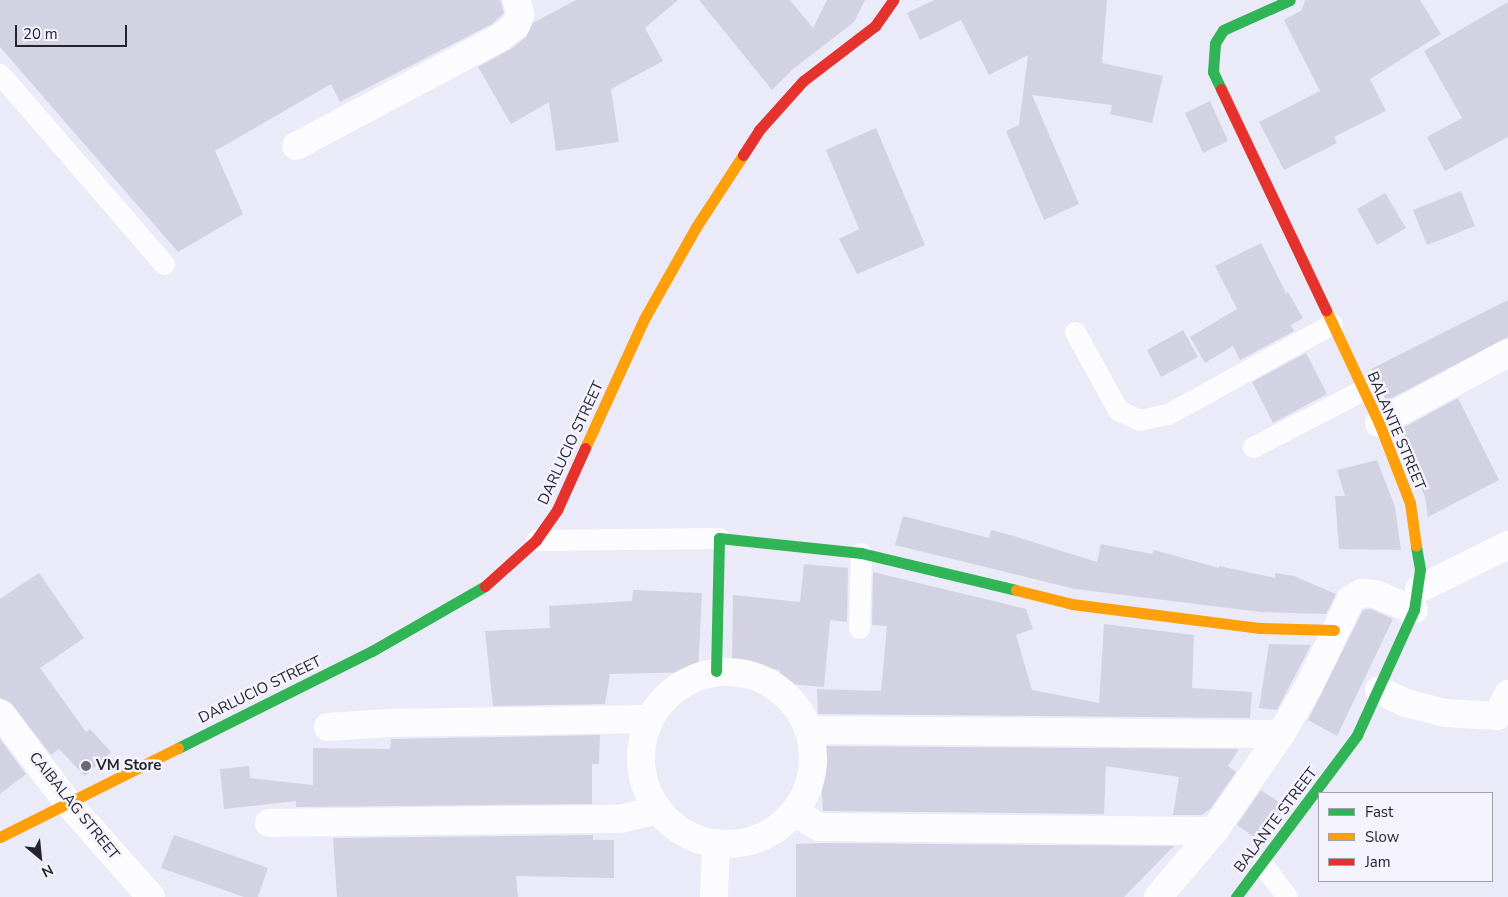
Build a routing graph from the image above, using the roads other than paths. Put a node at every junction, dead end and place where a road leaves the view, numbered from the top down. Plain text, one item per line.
1 (517, 0) edge
2 (893, 0) edge
3 (1290, 0) edge
4 (0, 74) edge
5 (296, 146) dead end
6 (164, 264) dead end
7 (1332, 324) junction
8 (1075, 332) dead end
9 (1508, 353) edge
10 (1364, 390) junction
11 (1379, 423) junction
12 (1253, 446) dead end
13 (719, 538) junction
14 (536, 540) junction
15 (1508, 545) edge
16 (861, 552) junction
17 (1418, 589) junction
18 (858, 628) dead end
19 (1334, 630) junction
20 (716, 672) junction
21 (1379, 690) junction
22 (1508, 694) edge
23 (0, 713) edge
24 (649, 719) junction
25 (328, 727) dead end
26 (809, 730) junction
27 (1281, 734) junction
28 (68, 802) junction
29 (658, 810) junction
30 (794, 812) junction
31 (269, 823) dead end
32 (1214, 831) junction
33 (0, 836) edge
34 (716, 843) junction
35 (1264, 865) junction
36 (152, 897) edge
37 (714, 897) edge
38 (1158, 897) edge
39 (1236, 897) edge
40 (1287, 897) edge

1 - 5 street
2 - 14 street, DARLUCIO STREET
3 - 7 street, BALANTE STREET
4 - 6 lane
7 - 8 lane
7 - 10 street, BALANTE STREET
9 - 11 street
10 - 11 street, BALANTE STREET
10 - 12 lane
11 - 17 street, BALANTE STREET
13 - 14 lane
13 - 16 street
13 - 20 street
14 - 28 street, DARLUCIO STREET
15 - 17 street
16 - 18 lane
16 - 19 street
17 - 19 street
17 - 21 street, BALANTE STREET
19 - 27 street
20 - 24 street
20 - 26 street
21 - 22 street
21 - 35 street, BALANTE STREET
23 - 28 street, CAIBALAG STREET
24 - 25 street
24 - 29 street
26 - 27 street
26 - 30 street
27 - 32 street
28 - 33 street, DARLUCIO STREET
28 - 36 street, CAIBALAG STREET
29 - 31 street
29 - 34 street
30 - 32 street
30 - 34 street
32 - 38 street
34 - 37 street
35 - 39 street, BALANTE STREET
35 - 40 lane

